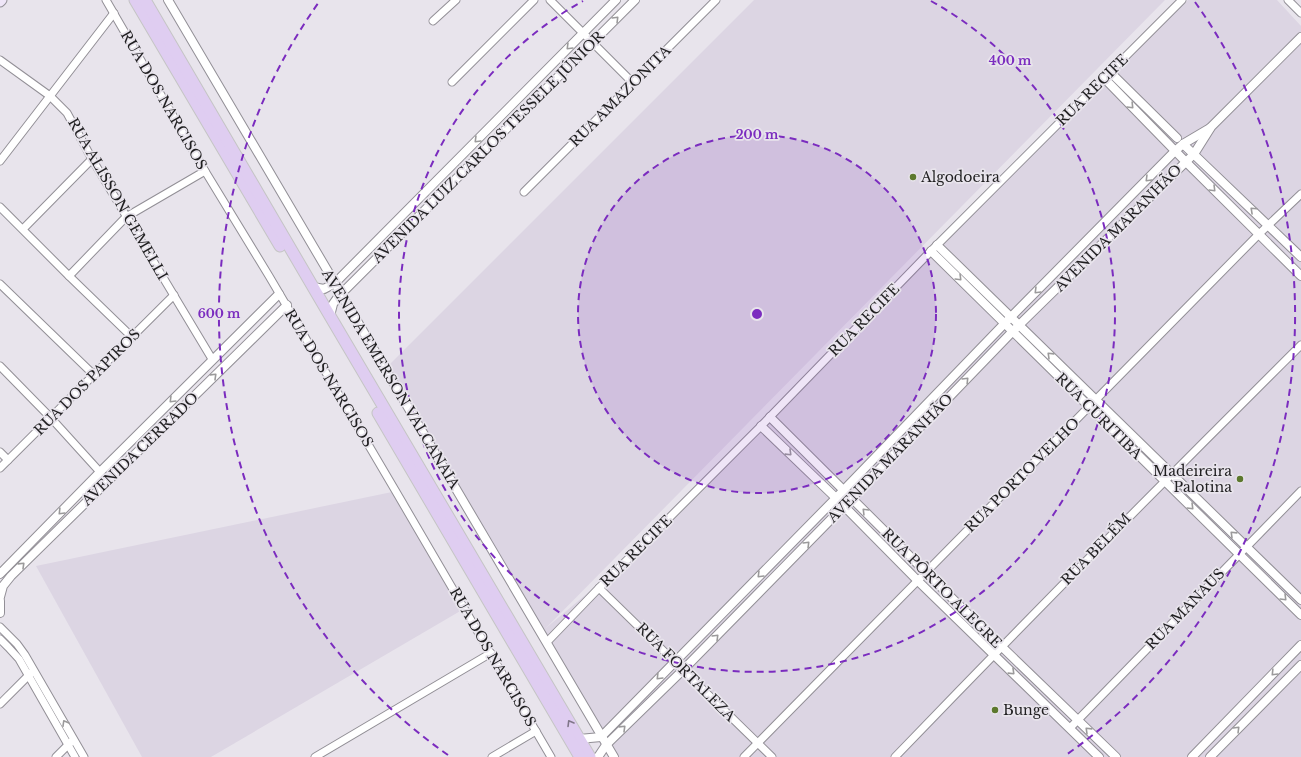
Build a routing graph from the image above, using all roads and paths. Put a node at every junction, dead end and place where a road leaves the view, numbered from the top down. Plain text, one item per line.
1 (106, 0) edge
2 (135, 0) edge
3 (145, 0) edge
4 (168, 0) edge
5 (456, 0) edge
6 (534, 0) edge
7 (550, 0) edge
8 (616, 0) edge
9 (635, 0) edge
10 (716, 0) edge
11 (1182, 0) edge
12 (1288, 0) edge
13 (114, 13) junction
14 (1301, 13) edge
15 (433, 22) dead end
16 (583, 33) junction
17 (1301, 37) edge
18 (593, 42) junction
19 (0, 60) edge
20 (1110, 72) junction
21 (1104, 78) junction
22 (452, 82) dead end
23 (633, 82) junction
24 (50, 96) junction
25 (1211, 127) junction
26 (1180, 141) junction
27 (1175, 151) junction
28 (1194, 154) junction
29 (92, 159) junction
30 (0, 161) edge
31 (1185, 161) junction
32 (205, 171) junction
33 (524, 192) dead end
34 (1301, 194) edge
35 (0, 207) edge
36 (126, 217) junction
37 (1269, 225) junction
38 (23, 228) junction
39 (1259, 234) junction
40 (937, 245) junction
41 (931, 251) junction
42 (1301, 257) edge
43 (69, 276) junction
44 (1301, 276) edge
45 (335, 283) junction
46 (0, 284) edge
47 (313, 287) junction
48 (279, 294) junction
49 (341, 294) junction
50 (174, 295) junction
51 (287, 305) junction
52 (330, 316) junction
53 (1011, 317) junction
54 (1005, 323) junction
55 (1020, 325) junction
56 (1013, 331) junction
57 (132, 337) junction
58 (1301, 345) edge
59 (212, 359) junction
60 (0, 366) edge
61 (94, 374) junction
62 (1096, 400) junction
63 (1089, 407) junction
64 (51, 418) junction
65 (770, 418) junction
66 (761, 426) junction
67 (0, 452) edge
68 (8, 460) junction
69 (0, 468) edge
70 (100, 472) junction
71 (1171, 474) junction
72 (1164, 480) junction
73 (844, 490) junction
74 (1301, 491) edge
75 (836, 498) junction
76 (852, 498) junction
77 (844, 506) junction
78 (1247, 547) junction
79 (1239, 554) junction
80 (926, 572) junction
81 (0, 574) edge
82 (918, 581) junction
83 (600, 588) junction
84 (0, 597) edge
85 (0, 600) edge
86 (1301, 600) edge
87 (1299, 611) edge
88 (0, 613) edge
89 (971, 617) junction
90 (964, 625) junction
91 (0, 627) edge
92 (0, 640) edge
93 (547, 642) junction
94 (1301, 645) edge
95 (1002, 646) junction
96 (491, 653) junction
97 (994, 654) junction
98 (675, 662) junction
99 (1301, 665) edge
100 (683, 670) junction
101 (31, 673) junction
102 (1046, 689) junction
103 (1038, 697) junction
104 (0, 704) edge
105 (1078, 720) junction
106 (1070, 728) junction
107 (536, 731) junction
108 (601, 736) junction
109 (74, 739) junction
110 (579, 739) junction
111 (758, 743) junction
112 (68, 744) junction
113 (606, 744) junction
114 (1103, 744) junction
115 (1097, 755) edge
116 (56, 757) edge
117 (75, 757) edge
118 (84, 757) edge
119 (315, 757) edge
120 (492, 757) edge
121 (551, 757) edge
122 (580, 757) edge
123 (590, 757) edge
124 (598, 757) edge
125 (614, 757) edge
126 (744, 757) edge
127 (772, 757) edge
128 (895, 757) edge
129 (1116, 757) edge
130 (1192, 757) edge
131 (1210, 757) edge

1 - 13 street, RUA DOS NARCISOS
2 - 122 main road
3 - 47 main road
4 - 45 street, AVENIDA EMERSON VALCANAIA
5 - 15 street
6 - 22 street
7 - 16 street
8 - 16 street, AVENIDA LUIZ CARLOS TESSELE JÚNIOR
18 -> 9 street, AVENIDA LUIZ CARLOS TESSELE JÚNIOR
10 - 23 street, RUA AMAZONITA
11 - 20 street, RUA RECIFE
12 - 14 street
13 - 24 street
13 - 32 street, RUA DOS NARCISOS
16 - 18 street
16 -> 45 street, AVENIDA LUIZ CARLOS TESSELE JÚNIOR
17 - 25 street
18 - 23 street
18 - 49 street, AVENIDA LUIZ CARLOS TESSELE JÚNIOR
19 - 24 street, RUA ALISSON GEMELLI
20 - 21 street, RUA RECIFE
20 - 26 street
21 -> 27 street
21 - 40 street, RUA RECIFE
23 - 33 street, RUA AMAZONITA
24 - 29 street, RUA ALISSON GEMELLI
24 - 30 street
25 - 26 street, AVENIDA MARANHÃO
25 - 28 street, AVENIDA MARANHÃO
26 - 27 street, AVENIDA MARANHÃO
26 - 28 street
27 - 31 street
27 -> 53 street, AVENIDA MARANHÃO
28 - 31 street, AVENIDA MARANHÃO
37 -> 28 street
29 - 36 street, RUA ALISSON GEMELLI
29 - 38 street
31 -> 39 street
31 - 55 street, AVENIDA MARANHÃO
32 - 36 street
32 - 48 street, RUA DOS NARCISOS
34 - 37 street, RUA PORTO VELHO
35 - 38 street
36 - 43 street
36 - 50 street, RUA ALISSON GEMELLI
37 - 39 street, RUA PORTO VELHO
37 - 42 street
38 - 43 street
39 - 44 street
39 - 62 street, RUA PORTO VELHO
40 - 41 street, RUA RECIFE
40 - 53 street, RUA CURITIBA
41 -> 54 street, RUA CURITIBA
41 - 65 street, RUA RECIFE
43 - 57 street
45 - 47 street
45 - 49 street, AVENIDA EMERSON VALCANAIA
46 - 61 street
47 - 52 main road
48 - 51 street, RUA DOS NARCISOS
48 - 59 street, AVENIDA CERRADO
49 - 52 street, AVENIDA LUIZ CARLOS TESSELE JÚNIOR
49 - 93 street, AVENIDA EMERSON VALCANAIA
50 - 57 street, RUA DOS PAPIROS
50 - 59 street, RUA ALISSON GEMELLI
84 -> 51 street, AVENIDA CERRADO
51 - 96 street, RUA DOS NARCISOS
110 -> 52 main road
53 - 54 street, AVENIDA MARANHÃO
53 - 55 street, RUA CURITIBA
54 - 56 street, RUA CURITIBA
54 - 73 street, AVENIDA MARANHÃO
55 - 56 street, AVENIDA MARANHÃO
62 -> 55 street, RUA CURITIBA
56 - 63 street, RUA CURITIBA
76 -> 56 street, AVENIDA MARANHÃO
57 - 61 street, RUA DOS PAPIROS
58 - 71 street, RUA BELÉM
59 -> 70 street, AVENIDA CERRADO
60 - 64 street
61 - 64 street, RUA DOS PAPIROS
62 - 63 street, RUA PORTO VELHO
62 - 71 street, RUA CURITIBA
63 - 72 street, RUA CURITIBA
63 - 80 street, RUA PORTO VELHO
64 - 68 street, RUA DOS PAPIROS
64 - 70 street
65 - 66 street, RUA RECIFE
65 - 73 street, RUA PÔRTO ALEGRE
66 -> 75 street, RUA PÔRTO ALEGRE
66 - 83 street, RUA RECIFE
67 - 68 street
68 - 69 street, RUA DOS PAPIROS
70 -> 81 street, AVENIDA CERRADO
71 - 72 street, RUA BELÉM
78 -> 71 street, RUA CURITIBA
72 -> 79 street, RUA CURITIBA
72 - 95 street, RUA BELÉM
73 - 75 street, AVENIDA MARANHÃO
73 - 76 street, RUA PÔRTO ALEGRE
74 - 78 street, RUA MANAUS
75 - 77 street, RUA PÔRTO ALEGRE
75 -> 98 street, AVENIDA MARANHÃO
76 - 77 street, AVENIDA MARANHÃO
80 -> 76 street, RUA PÔRTO ALEGRE
77 - 82 street, RUA PÔRTO ALEGRE
100 -> 77 street, AVENIDA MARANHÃO
78 - 79 street, RUA MANAUS
78 - 86 street, RUA CURITIBA
79 -> 87 street, RUA CURITIBA
79 - 105 street, RUA MANAUS
80 - 82 street, RUA PORTO VELHO
80 - 89 street, RUA PÔRTO ALEGRE
82 - 90 street, RUA PÔRTO ALEGRE
82 - 111 street, RUA PORTO VELHO
83 - 93 street, RUA RECIFE
83 - 98 street, RUA FORTALEZA
85 - 88 street
89 - 90 street
89 - 95 street, RUA PÔRTO ALEGRE
90 - 97 street, RUA PÔRTO ALEGRE
91 - 101 street
92 - 101 street
93 - 108 street, AVENIDA EMERSON VALCANAIA
94 -> 130 street
95 - 97 street, RUA BELÉM
95 - 102 street, RUA PÔRTO ALEGRE
96 - 107 street, RUA DOS NARCISOS
96 - 119 street
97 -> 103 street, RUA PÔRTO ALEGRE
97 - 128 street, RUA BELÉM
98 - 100 street, RUA FORTALEZA
98 -> 108 street, AVENIDA MARANHÃO
131 -> 99 street
100 - 111 street, RUA FORTALEZA
113 -> 100 street, AVENIDA MARANHÃO
101 - 104 street
109 -> 101 street
101 - 112 street
102 - 103 street
102 - 105 street, RUA PÔRTO ALEGRE
103 - 106 street, RUA PÔRTO ALEGRE
105 - 106 street, RUA MANAUS
114 -> 105 street, RUA PÔRTO ALEGRE
106 - 115 street, RUA PÔRTO ALEGRE
107 - 120 street
107 - 121 street, RUA DOS NARCISOS
108 - 110 street
108 - 113 street, AVENIDA EMERSON VALCANAIA
109 - 112 street
109 - 118 street
110 - 123 main road
111 - 126 street, RUA PORTO VELHO
111 - 127 street, RUA FORTALEZA
112 - 116 street
112 - 117 street
113 - 124 street, AVENIDA MARANHÃO
113 - 125 street, AVENIDA EMERSON VALCANAIA
114 - 115 street
114 - 129 street, RUA PÔRTO ALEGRE

